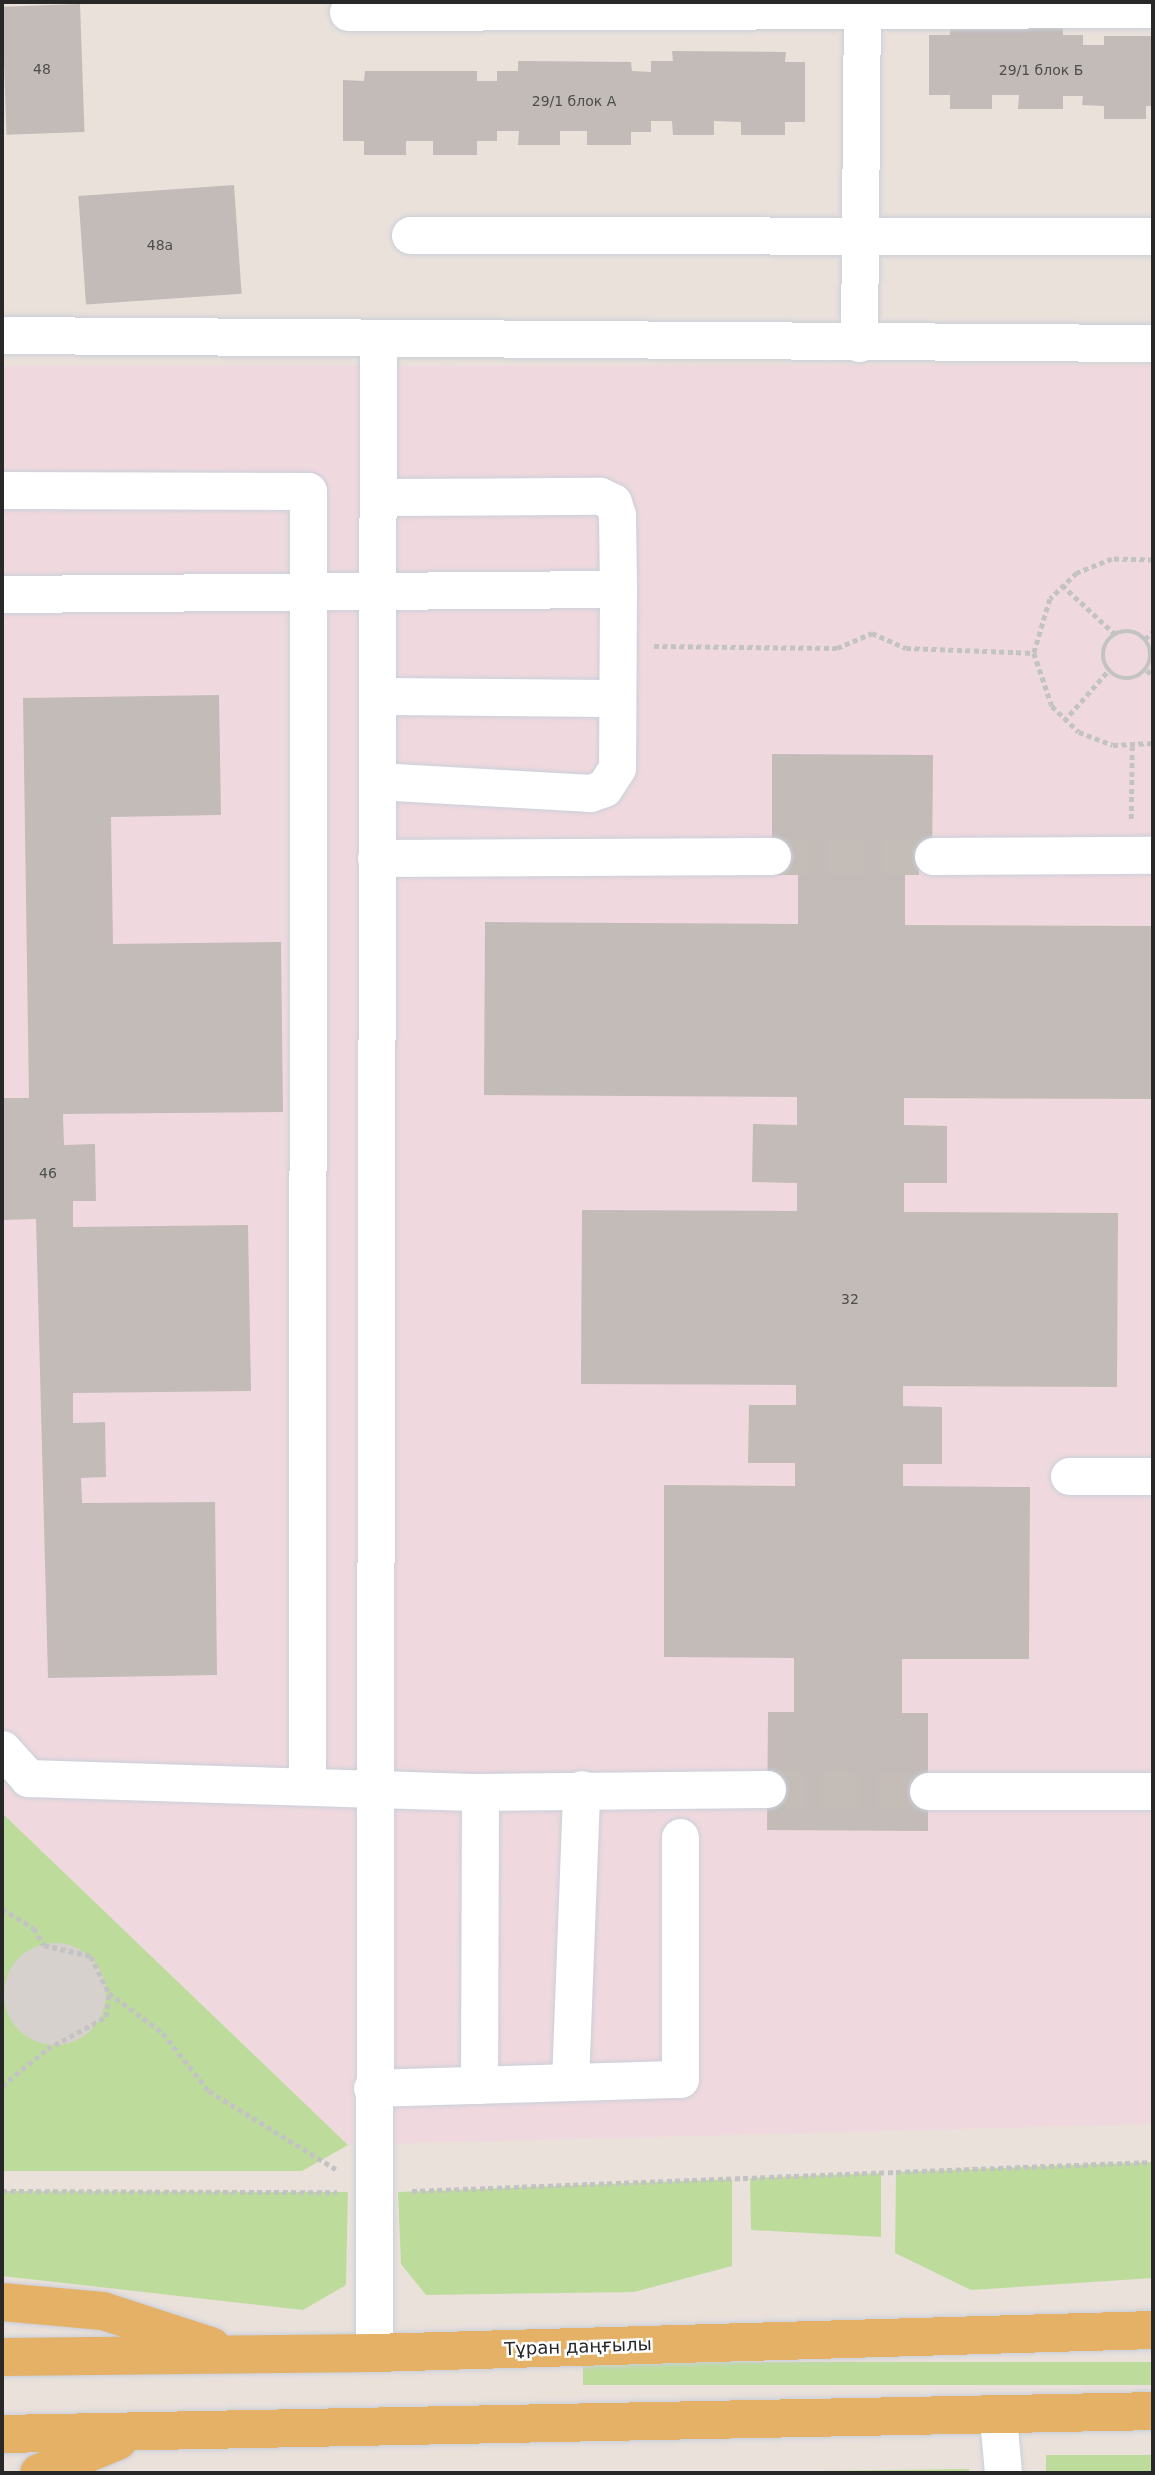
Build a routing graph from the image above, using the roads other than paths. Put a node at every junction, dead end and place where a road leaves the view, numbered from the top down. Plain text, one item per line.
1 (862, 5) edge
2 (1153, 9) edge
3 (348, 12) dead end
4 (410, 235) dead end
5 (1153, 236) edge
6 (856, 239) junction
7 (2, 335) edge
8 (378, 339) junction
9 (859, 343) junction
10 (1153, 343) edge
11 (2, 490) edge
12 (378, 497) junction
13 (618, 589) junction
14 (2, 594) edge
15 (309, 594) junction
16 (377, 595) junction
17 (377, 696) junction
18 (617, 698) junction
19 (377, 781) junction
20 (1142, 855) edge
21 (772, 856) tunnel mouth
22 (933, 856) tunnel mouth
23 (376, 858) junction
24 (1069, 1476) dead end
25 (1153, 1476) edge
26 (2, 1749) edge
27 (307, 1784) junction
28 (372, 1788) junction
29 (581, 1789) junction
30 (767, 1789) tunnel mouth
31 (480, 1791) junction
32 (929, 1791) tunnel mouth
33 (1153, 1791) edge
34 (680, 1837) dead end
35 (570, 2082) junction
36 (479, 2085) junction
37 (372, 2088) junction
38 (2, 2302) edge
39 (1153, 2330) edge
40 (233, 2351) junction
41 (374, 2353) junction
42 (2, 2357) edge
43 (1153, 2412) edge
44 (998, 2417) junction
45 (139, 2432) junction
46 (2, 2434) edge
47 (39, 2473) edge
48 (1003, 2473) edge

1 - 2 street
1 - 3 street
1 - 6 street
4 - 6 street
5 - 6 street
6 - 9 street
7 - 8 street
8 - 9 street
8 - 12 street
9 - 10 street
11 - 15 street
12 - 13 street
12 - 16 street
13 - 16 street
13 - 18 street
14 - 15 street
15 - 16 street
15 - 27 street
16 - 17 street
17 - 18 street
17 - 19 street
18 - 19 street
19 - 23 street
20 - 22 street
21 - 23 street
23 - 28 street
24 - 25 street
26 - 27 street
27 - 28 street
28 - 31 street
28 - 37 street
29 - 30 street
29 - 31 street
29 - 35 street
31 - 36 street
32 - 33 street
34 - 35 street
35 - 36 street
36 - 37 street
37 - 41 street
38 - 40 main road
39 - 41 main road, Тұран даңғылы
40 - 41 main road, Тұран даңғылы
40 - 42 main road, Тұран даңғылы
43 - 44 main road
44 - 45 main road
44 - 48 street
45 - 46 main road
45 - 47 main road

